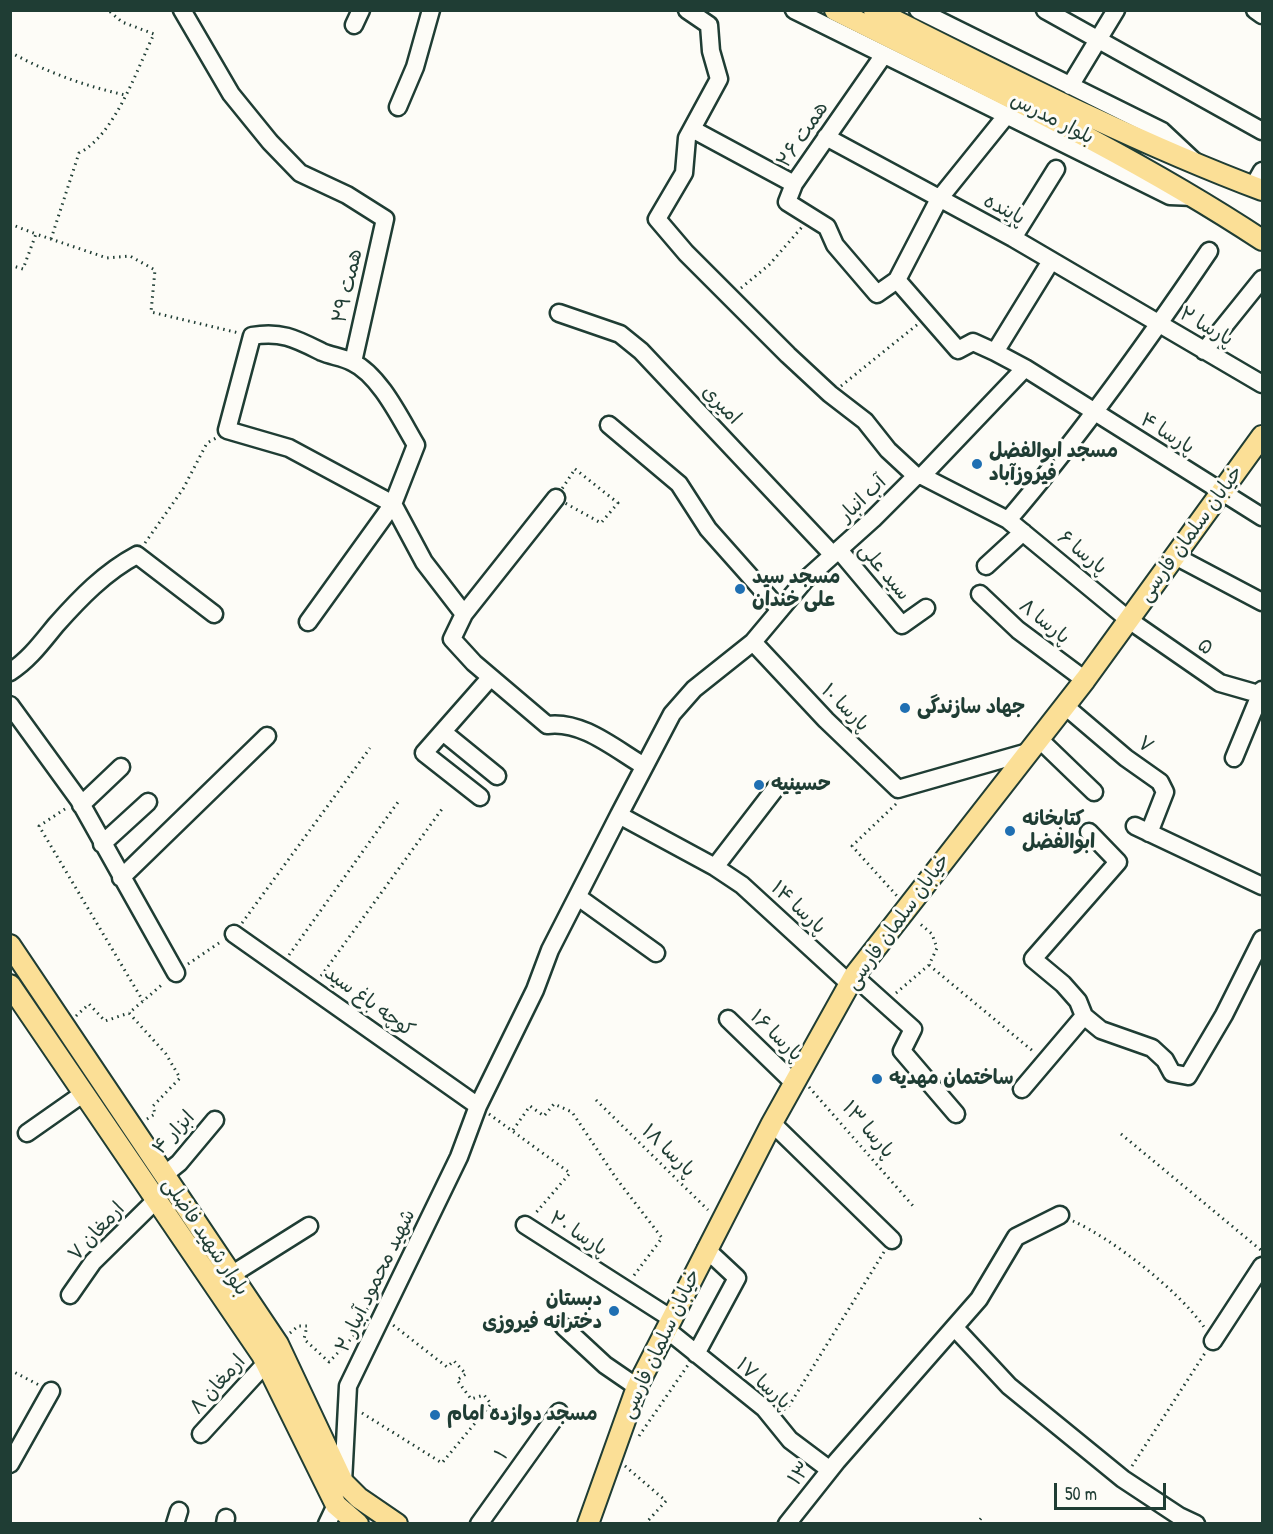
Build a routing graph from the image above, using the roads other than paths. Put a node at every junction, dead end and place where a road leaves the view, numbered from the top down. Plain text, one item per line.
1 (431, 10) edge
2 (687, 10) edge
3 (794, 10) edge
4 (835, 10) edge
5 (874, 10) edge
6 (918, 10) edge
7 (1045, 10) edge
8 (1116, 10) edge
9 (1255, 10) edge
10 (186, 12) edge
11 (1263, 15) edge
12 (1096, 40) junction
13 (883, 56) junction
14 (1070, 86) junction
15 (398, 107) dead end
16 (1006, 116) junction
17 (692, 129) junction
18 (1263, 131) edge
19 (826, 137) junction
20 (1202, 168) junction
21 (1056, 169) dead end
22 (1259, 183) edge
23 (794, 184) junction
24 (1197, 197) junction
25 (939, 199) junction
26 (1013, 238) junction
27 (1263, 240) edge
28 (1209, 251) dead end
29 (1052, 261) junction
30 (1262, 279) edge
31 (897, 280) junction
32 (559, 313) dead end
33 (1160, 324) junction
34 (1204, 351) junction
35 (995, 352) junction
36 (353, 362) junction
37 (1025, 369) junction
38 (1263, 384) edge
39 (1092, 411) junction
40 (609, 425) dead end
41 (1263, 436) edge
42 (919, 476) junction
43 (1220, 493) junction
44 (556, 498) road end
45 (393, 504) junction
46 (1263, 517) edge
47 (1008, 520) junction
48 (1023, 532) junction
49 (836, 552) junction
50 (1175, 556) junction
51 (986, 566) dead end
52 (980, 594) dead end
53 (1263, 602) edge
54 (926, 609) dead end
55 (780, 610) junction
56 (214, 614) dead end
57 (464, 614) junction
58 (1129, 620) junction
59 (308, 622) dead end
60 (753, 642) junction
61 (10, 672) edge
62 (490, 678) junction
63 (1085, 680) junction
64 (1261, 693) edge
65 (10, 705) edge
66 (1065, 706) junction
67 (443, 732) junction
68 (267, 736) dead end
69 (1033, 746) junction
70 (1234, 758) dead end
71 (644, 766) junction
72 (121, 767) dead end
73 (497, 776) dead end
74 (776, 789) dead end
75 (1094, 792) dead end
76 (480, 797) dead end
77 (80, 802) junction
78 (148, 802) dead end
79 (619, 815) junction
80 (1089, 832) dead end
81 (102, 844) junction
82 (715, 867) junction
83 (121, 878) junction
84 (1263, 886) edge
85 (578, 897) junction
86 (234, 934) road end
87 (1263, 939) edge
88 (10, 945) edge
89 (656, 953) dead end
90 (177, 973) road end
91 (852, 980) junction
92 (10, 985) edge
93 (1084, 1016) junction
94 (728, 1019) dead end
95 (796, 1079) junction
96 (1022, 1089) dead end
97 (84, 1093) junction
98 (478, 1106) junction
99 (956, 1114) dead end
100 (215, 1120) dead end
101 (772, 1123) junction
102 (27, 1133) dead end
103 (164, 1175) junction
104 (157, 1198) junction
105 (1060, 1215) road end
106 (525, 1225) road end
107 (309, 1226) dead end
108 (892, 1240) road end
109 (706, 1249) junction
110 (1263, 1266) edge
111 (231, 1275) junction
112 (70, 1295) dead end
113 (669, 1324) junction
114 (564, 1327) dead end
115 (955, 1328) junction
116 (1213, 1341) road end
117 (696, 1354) junction
118 (266, 1363) junction
119 (637, 1387) junction
120 (51, 1391) road end
121 (291, 1393) junction
122 (559, 1412) dead end
123 (201, 1434) dead end
124 (837, 1460) junction
125 (10, 1464) edge
126 (344, 1482) junction
127 (336, 1505) junction
128 (1175, 1520) edge
129 (327, 1524) edge
130 (358, 1524) edge
131 (397, 1524) edge
132 (479, 1524) edge
133 (588, 1524) edge
134 (788, 1524) edge
135 (1196, 1524) edge

1 - 15 street
2 - 17 street
3 - 13 street
4 - 24 main road, بلوار مدرس
5 - 20 main road, بلوار مدرس
6 - 14 street
7 - 12 street
8 - 12 street
9 - 11 street
10 - 36 street, همت ۲۹
12 - 14 street
12 - 18 street
13 - 16 street
13 - 19 street, همت ۲۶
14 - 20 street
16 - 24 street
16 - 25 street
17 - 23 street
17 - 42 street, پارسا ۶
19 - 23 street, همت ۲۶
19 - 25 street, پاینده
20 - 22 main road, بلوار مدرس
21 - 26 street
23 - 31 street, همت ۲۶
24 - 27 main road, بلوار مدرس
25 - 26 street, پاینده
25 - 31 street
26 - 29 street, پاینده
28 - 33 street
29 - 33 street, پاینده
29 - 35 street
30 - 34 street
31 - 35 street, پارسا ۴
32 - 49 street, امیری
33 - 34 street, پارسا ۲
33 - 39 street
34 - 38 street, پارسا ۲
35 - 37 street, پارسا ۴
36 - 45 street
36 - 45 street
37 - 39 street, پارسا ۴
37 - 42 street, آب انبار
39 - 43 street, پارسا ۴
39 - 47 street
40 - 55 street
41 - 43 main road, خیابان سلمان فارسی
42 - 47 street, پارسا ۶
42 - 49 street, آب انبار
43 - 46 street, پارسا ۴
43 - 50 main road, خیابان سلمان فارسی
44 - 57 street
45 - 57 street
45 - 59 street
47 - 48 street, پارسا ۶
48 - 51 street
48 - 58 street, پارسا ۶
49 - 54 street, سید علی
49 - 55 street
50 - 53 street
50 - 58 main road, خیابان سلمان فارسی
52 - 63 street, پارسا ۸
55 - 60 street
56 - 61 street
57 - 62 street
58 - 63 main road, خیابان سلمان فارسی
58 - 64 street, ۵
60 - 69 street, پارسا ۱۰
60 - 71 street, شهید محمود آبیار ۲
62 - 67 street
62 - 71 street
63 - 66 main road, خیابان سلمان فارسی
64 - 70 street
65 - 77 street
66 - 69 main road, خیابان سلمان فارسی
66 - 84 street, ۷
67 - 73 street
67 - 76 street
68 - 83 street
69 - 75 street
69 - 91 main road, خیابان سلمان فارسی
71 - 79 street, شهید محمود آبیار ۲
72 - 77 street
74 - 82 street
77 - 81 street
78 - 81 street
79 - 82 street, پارسا ۱۴
79 - 85 street, شهید محمود آبیار ۲
80 - 93 street
81 - 83 street
82 - 91 street, پارسا ۱۴
83 - 90 street
85 - 89 street
85 - 98 street, شهید محمود آبیار ۲
86 - 98 street, کوچه باغ سید
87 - 93 street
88 - 103 main road, بلوار شهید فاضلی
91 - 95 main road, خیابان سلمان فارسی
91 - 99 street, پارسا ۱۴
92 - 97 main road, بلوار شهید فاضلی
93 - 96 street
94 - 95 street, پارسا ۱۶
95 - 101 main road, خیابان سلمان فارسی
97 - 102 street
97 - 104 main road, بلوار شهید فاضلی
98 - 126 street, شهید محمود آبیار ۲
100 - 103 street, ابزار ۴
101 - 108 street
101 - 109 main road, خیابان سلمان فارسی
103 - 111 main road, بلوار شهید فاضلی
104 - 112 street, ارمغان ۷
104 - 118 main road, بلوار شهید فاضلی
105 - 115 street, ۱۳
106 - 113 street, پارسا ۲۰
107 - 111 street
109 - 113 main road, خیابان سلمان فارسی
109 - 117 street
110 - 116 street
111 - 121 main road, بلوار شهید فاضلی
113 - 117 street, پارسا ۱۷
113 - 119 main road, خیابان سلمان فارسی
114 - 119 street
115 - 124 street, ۱۳
115 - 128 street
117 - 124 street, پارسا ۱۷
118 - 121 main road, بلوار شهید فاضلی
118 - 123 street, ارمغان ۸
119 - 133 main road, خیابان سلمان فارسی
120 - 125 street
121 - 126 main road, بلوار شهید فاضلی
121 - 127 main road, بلوار شهید فاضلی
122 - 132 street, ۱
124 - 134 street, ۱۳
126 - 131 main road, بلوار شهید فاضلی
127 - 129 street
127 - 130 main road, بلوار شهید فاضلی
128 - 135 street

